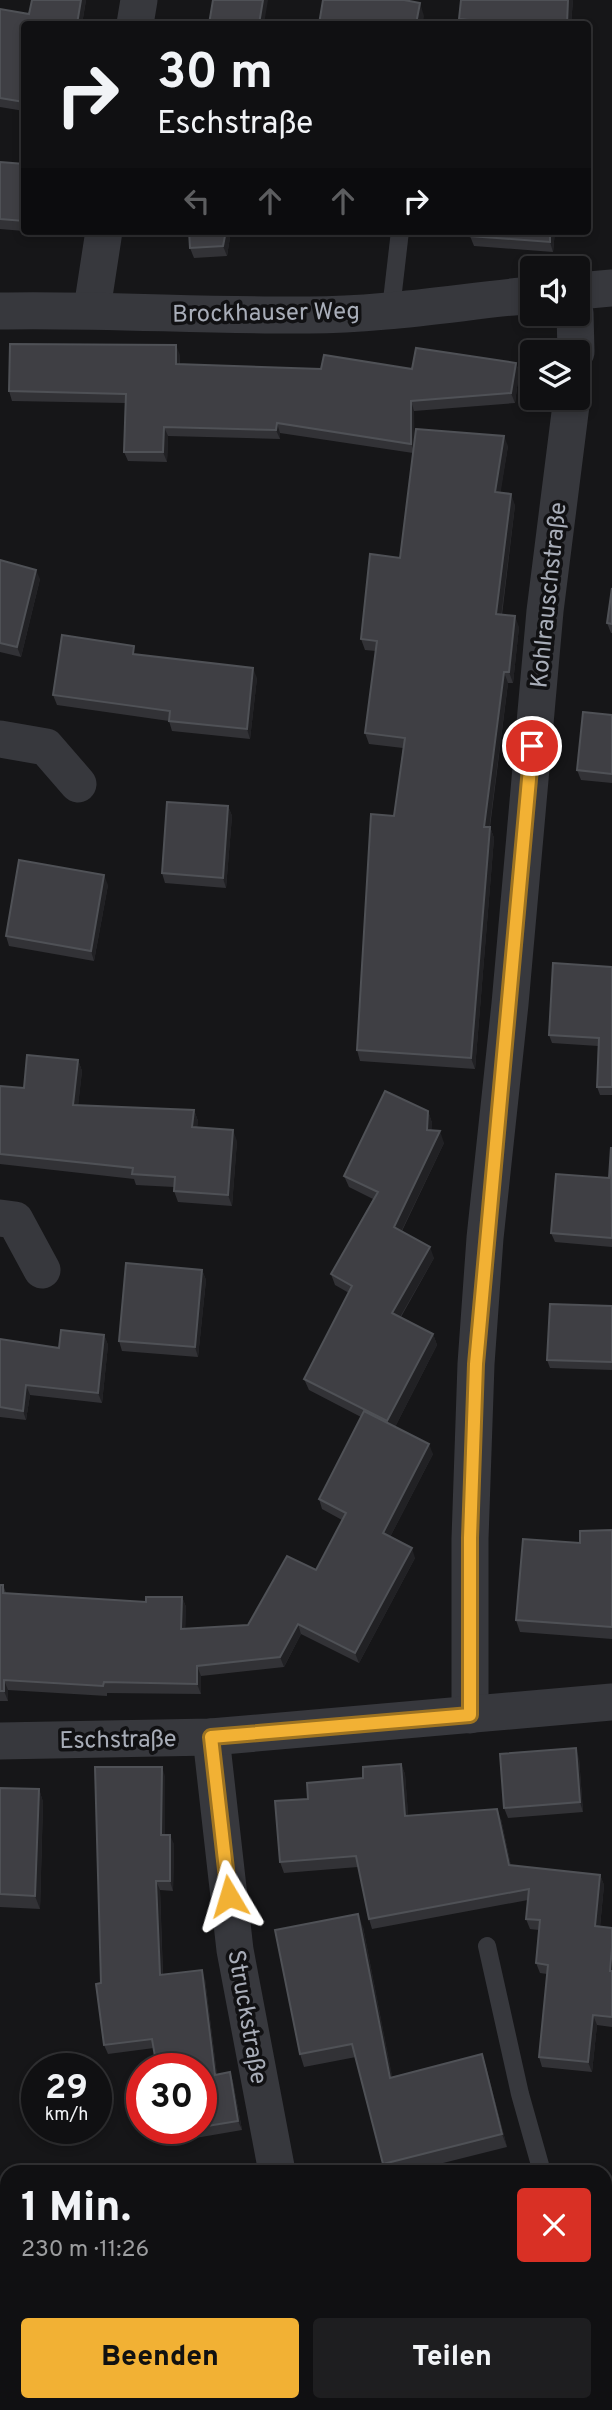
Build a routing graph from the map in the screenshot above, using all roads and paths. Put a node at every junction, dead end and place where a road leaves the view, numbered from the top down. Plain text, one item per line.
1 (139, 0) edge
2 (136, 21) edge
3 (103, 235) edge
4 (400, 235) edge
5 (612, 288) edge
6 (590, 290) edge
7 (520, 296) edge
8 (92, 309) junction
9 (391, 309) junction
10 (0, 311) edge
11 (570, 410) edge
12 (0, 739) edge
13 (78, 784) dead end
14 (0, 1218) edge
15 (42, 1270) dead end
16 (612, 1702) edge
17 (470, 1715) junction
18 (211, 1737) junction
19 (0, 1741) edge
20 (487, 1946) dead end
21 (276, 2165) edge
22 (540, 2165) edge

1 - 2 street
3 - 8 street
4 - 9 lane
5 - 6 street
7 - 9 street, Brockhauser Weg
8 - 9 street, Brockhauser Weg
8 - 10 street, Brockhauser Weg
11 - 17 street, Kohlrauschstraße
12 - 13 street
14 - 15 street
16 - 17 street, Eschstraße
17 - 18 street, Eschstraße
18 - 19 street, Eschstraße
18 - 21 street, Struckstraße
20 - 22 lane

